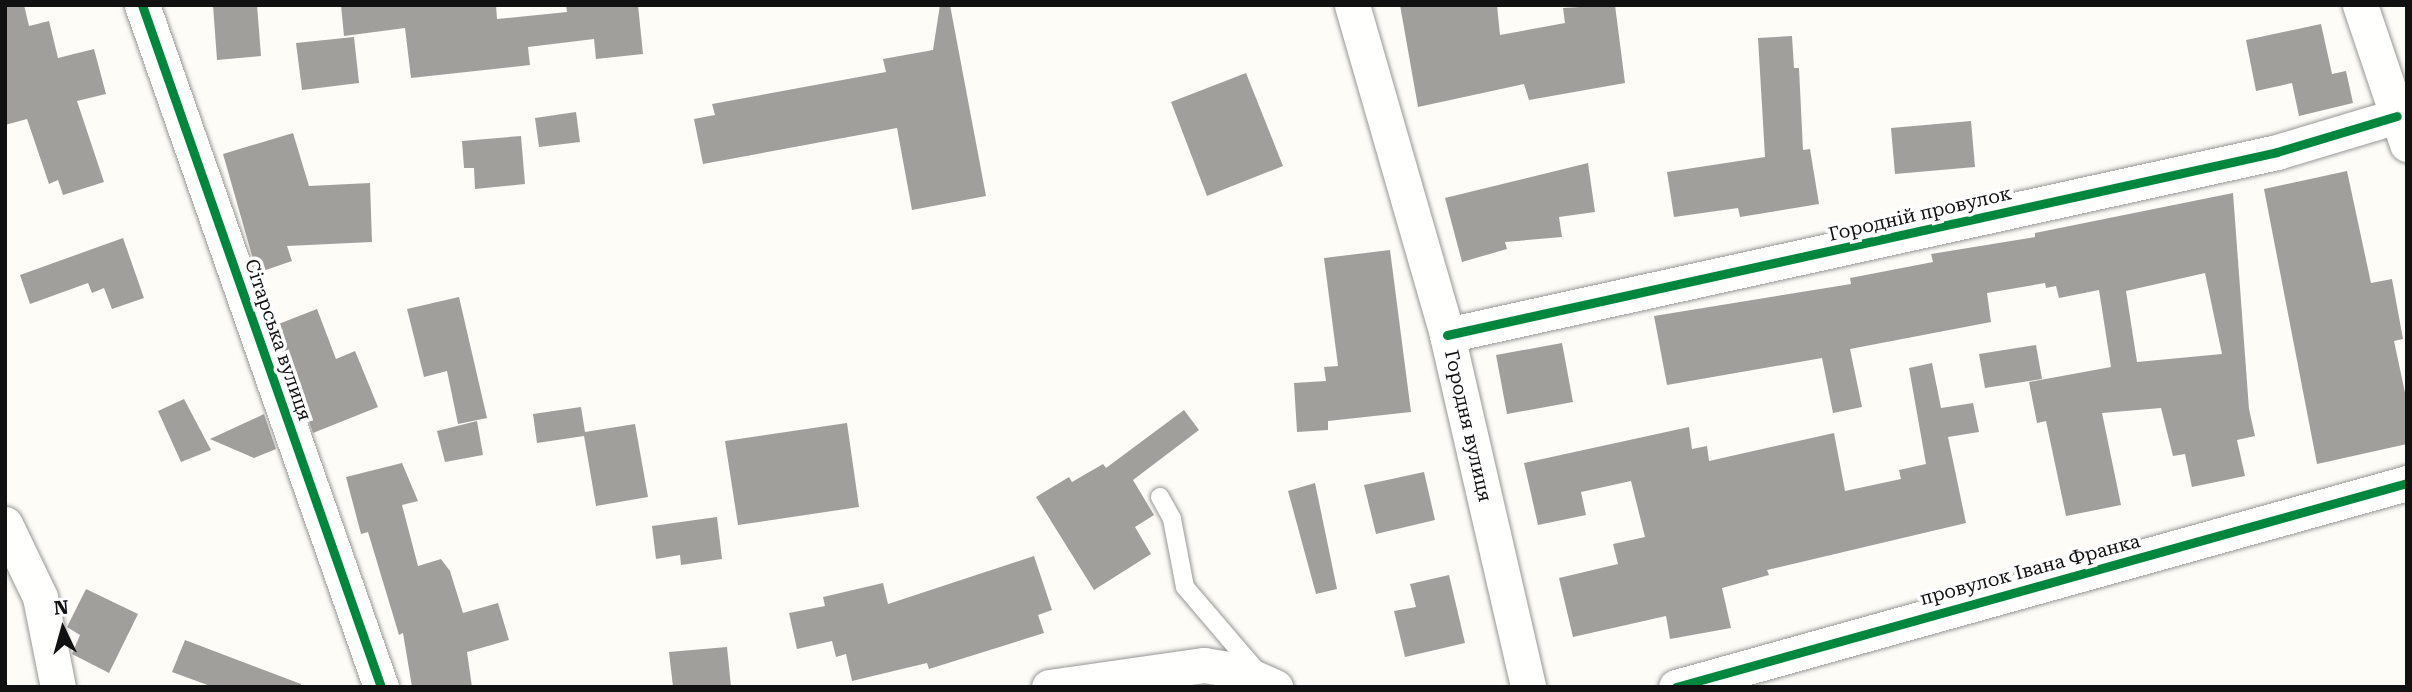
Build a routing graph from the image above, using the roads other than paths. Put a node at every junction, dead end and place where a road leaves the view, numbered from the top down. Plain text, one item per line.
1 (142, 5) edge
2 (1352, 5) edge
3 (2360, 5) edge
4 (2402, 130) edge
5 (1447, 335) junction
6 (2400, 486) edge
7 (1160, 497) dead end
8 (5, 524) edge
9 (1270, 683) edge
10 (58, 687) edge
11 (381, 687) edge
12 (1049, 687) edge
13 (1528, 687) edge
14 (1676, 687) edge

1 - 11 street, Сітарська вулиця
2 - 5 street, Городня вулиця
3 - 4 street
4 - 5 street, Городній провулок
5 - 13 street, Городня вулиця
6 - 14 street, провулок Івана Франка
7 - 9 lane
8 - 10 street
9 - 12 street

